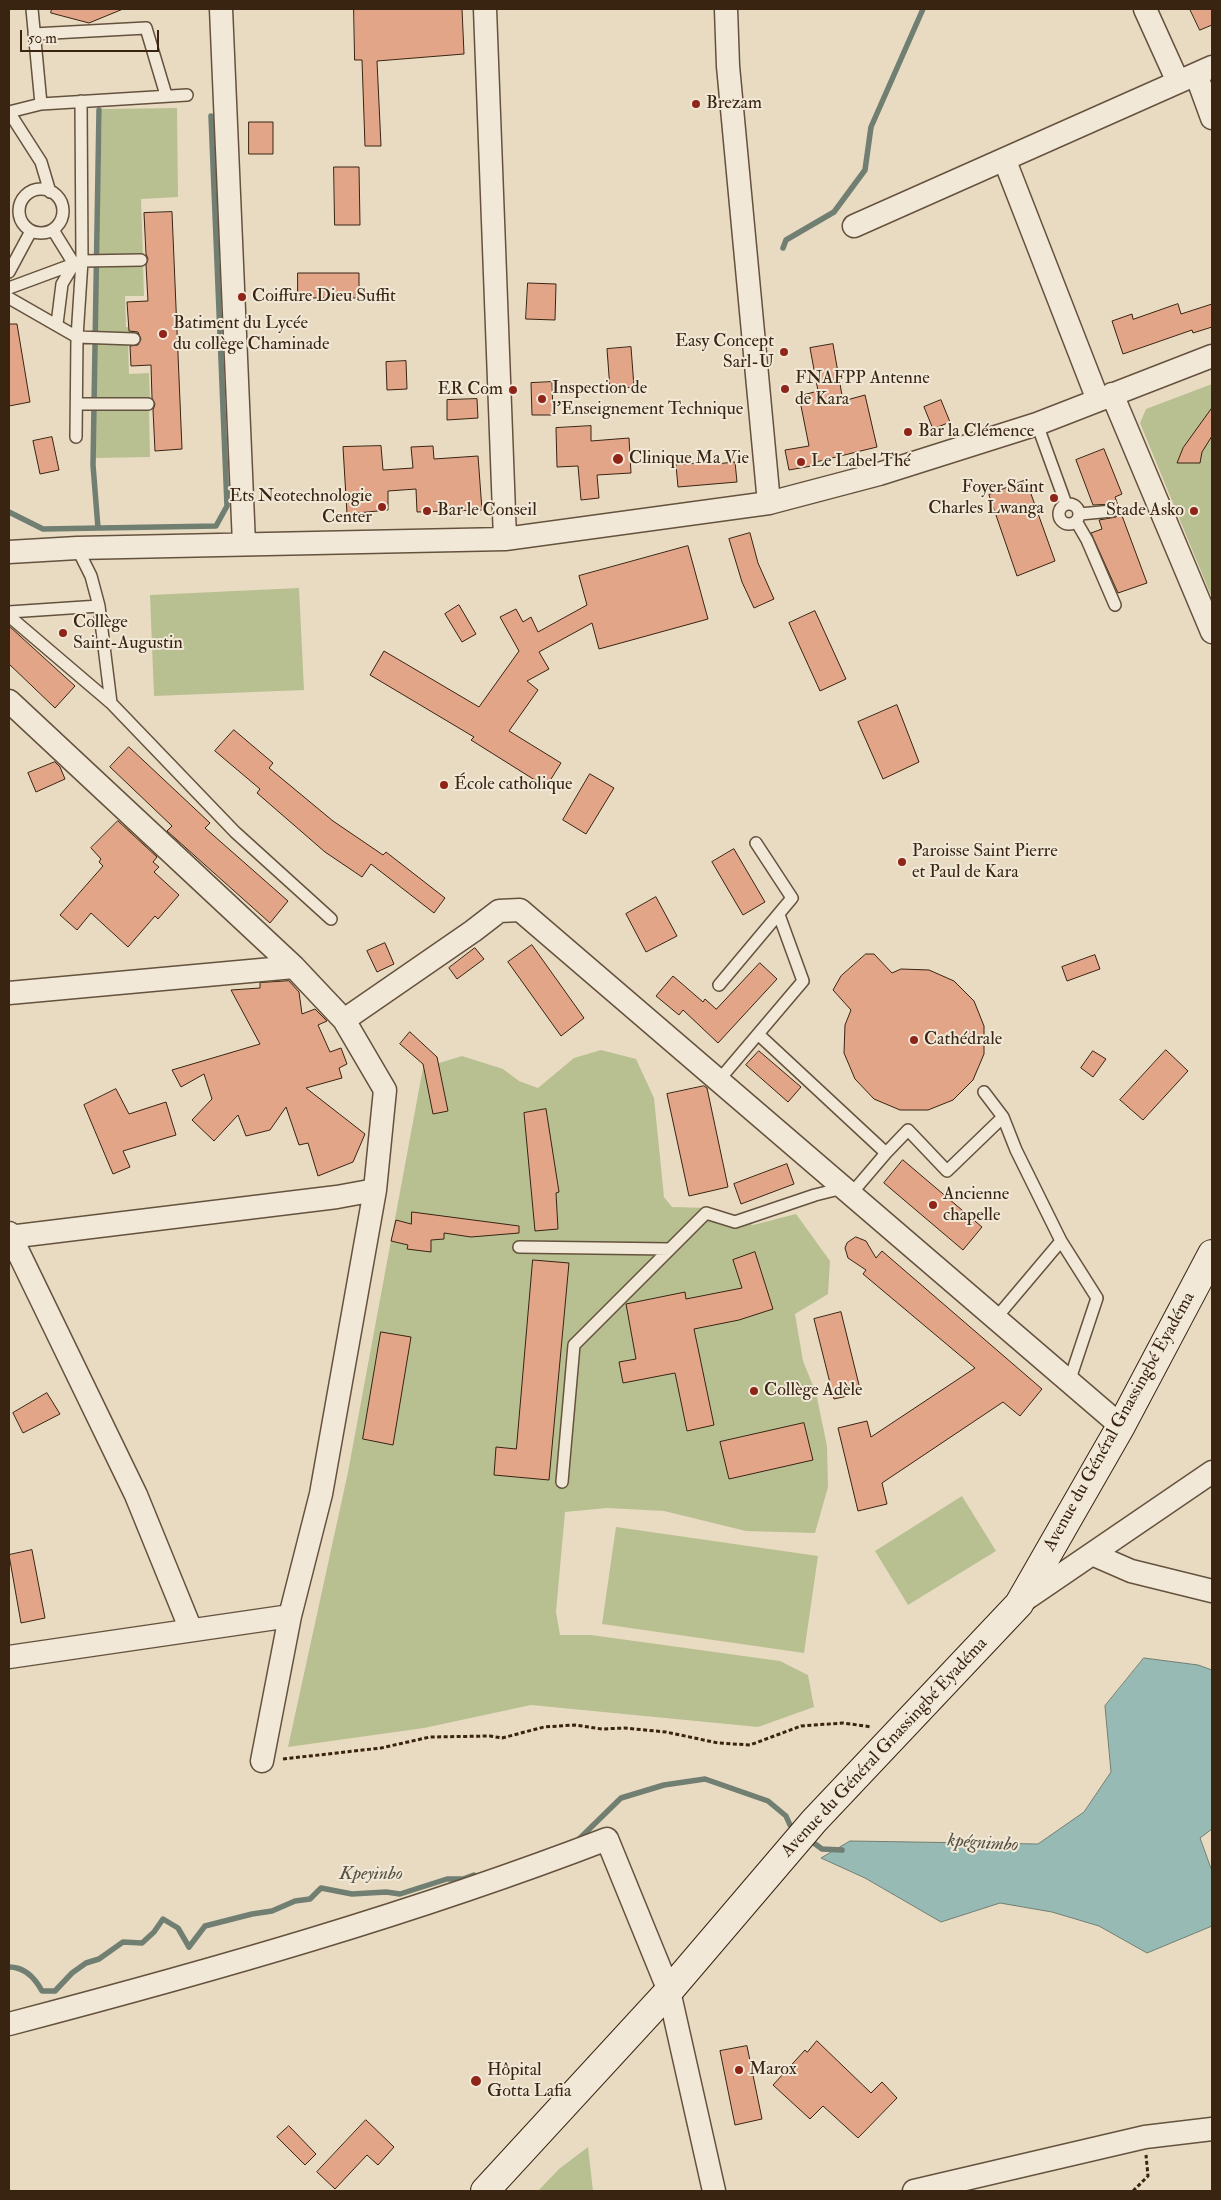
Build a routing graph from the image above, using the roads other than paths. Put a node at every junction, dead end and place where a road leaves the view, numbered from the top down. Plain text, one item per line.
1 (32, 9) edge
2 (221, 9) edge
3 (485, 9) edge
4 (726, 9) edge
5 (1145, 9) edge
6 (34, 34) junction
7 (1195, 74) edge
8 (166, 95) junction
9 (187, 95) dead end
10 (81, 101) junction
11 (41, 104) junction
12 (9, 112) edge
13 (1212, 118) edge
14 (1004, 161) junction
15 (50, 192) junction
16 (854, 226) dead end
17 (53, 230) junction
18 (31, 231) junction
19 (141, 260) dead end
20 (78, 263) junction
21 (9, 272) edge
22 (9, 288) edge
23 (9, 298) edge
24 (57, 324) junction
25 (78, 337) junction
26 (134, 339) dead end
27 (1212, 356) edge
28 (1105, 397) junction
29 (77, 404) junction
30 (148, 404) dead end
31 (1037, 424) junction
32 (76, 437) dead end
33 (769, 503) junction
34 (1066, 504) junction
35 (1112, 511) dead end
36 (1078, 518) junction
37 (505, 539) junction
38 (244, 544) junction
39 (77, 548) junction
40 (9, 552) edge
41 (99, 606) junction
42 (1115, 606) dead end
43 (9, 612) edge
44 (9, 616) edge
45 (1212, 632) edge
46 (9, 701) edge
47 (111, 703) junction
48 (756, 843) dead end
49 (779, 915) junction
50 (330, 920) dead end
51 (294, 967) junction
52 (720, 985) dead end
53 (9, 993) edge
54 (344, 1020) junction
55 (758, 1034) junction
56 (719, 1080) junction
57 (984, 1092) dead end
58 (1003, 1117) junction
59 (886, 1153) junction
60 (375, 1190) junction
61 (848, 1191) junction
62 (9, 1236) edge
63 (1061, 1241) junction
64 (519, 1247) dead end
65 (670, 1249) junction
66 (1212, 1254) edge
67 (996, 1318) junction
68 (1069, 1382) junction
69 (1121, 1426) junction
70 (1212, 1472) edge
71 (562, 1482) dead end
72 (1092, 1554) junction
73 (1212, 1591) edge
74 (1019, 1604) junction
75 (290, 1616) junction
76 (191, 1630) junction
77 (9, 1657) edge
78 (262, 1761) road end
79 (669, 1991) junction
80 (9, 2024) edge
81 (1212, 2129) edge
82 (485, 2191) edge
83 (714, 2191) edge
84 (914, 2191) edge

1 - 6 lane
2 - 38 street
3 - 37 street
4 - 33 street
5 - 7 street
6 - 8 lane
6 - 11 lane
7 - 13 street
7 - 14 street
8 - 9 lane
8 - 10 lane
10 - 11 lane
10 - 20 lane
11 - 12 lane
12 - 15 lane
14 - 16 street
14 - 28 street
15 - 17 lane
15 - 18 lane
17 - 18 lane
17 - 20 lane
18 - 21 lane
19 - 20 lane
20 - 22 lane
20 - 24 lane
20 - 25 lane
23 - 24 lane
24 - 25 lane
25 - 26 lane
25 - 29 lane
27 - 28 street
28 - 31 street
28 - 45 street
29 - 30 lane
29 - 32 lane
31 - 33 street
31 - 34 lane
33 - 37 street
34 - 36 lane
34 - 36 lane
35 - 36 lane
36 - 42 lane
37 - 38 street
38 - 39 street
39 - 40 street
39 - 41 lane
41 - 43 lane
41 - 47 lane
44 - 47 lane
46 - 51 street
47 - 50 lane
48 - 49 lane
49 - 52 lane
49 - 55 lane
51 - 53 street
51 - 54 street
54 - 56 street
54 - 60 street
55 - 56 lane
55 - 59 lane
56 - 61 street
57 - 58 lane
58 - 59 lane
58 - 63 lane
59 - 61 lane
60 - 62 street
60 - 75 street
61 - 65 lane
61 - 67 street
62 - 76 street
63 - 67 lane
63 - 68 lane
64 - 65 lane
65 - 71 lane
66 - 69 main road, Avenue du Général Gnassingbé Eyadéma
67 - 68 street
68 - 69 street
69 - 74 main road, Avenue du Général Gnassingbé Eyadéma
70 - 72 street
72 - 73 street
72 - 74 street
74 - 79 main road, Avenue du Général Gnassingbé Eyadéma
75 - 76 street
75 - 78 street
76 - 77 street
79 - 80 street
79 - 82 main road, Avenue du Général Gnassingbé Eyadéma
79 - 83 street
81 - 84 street

